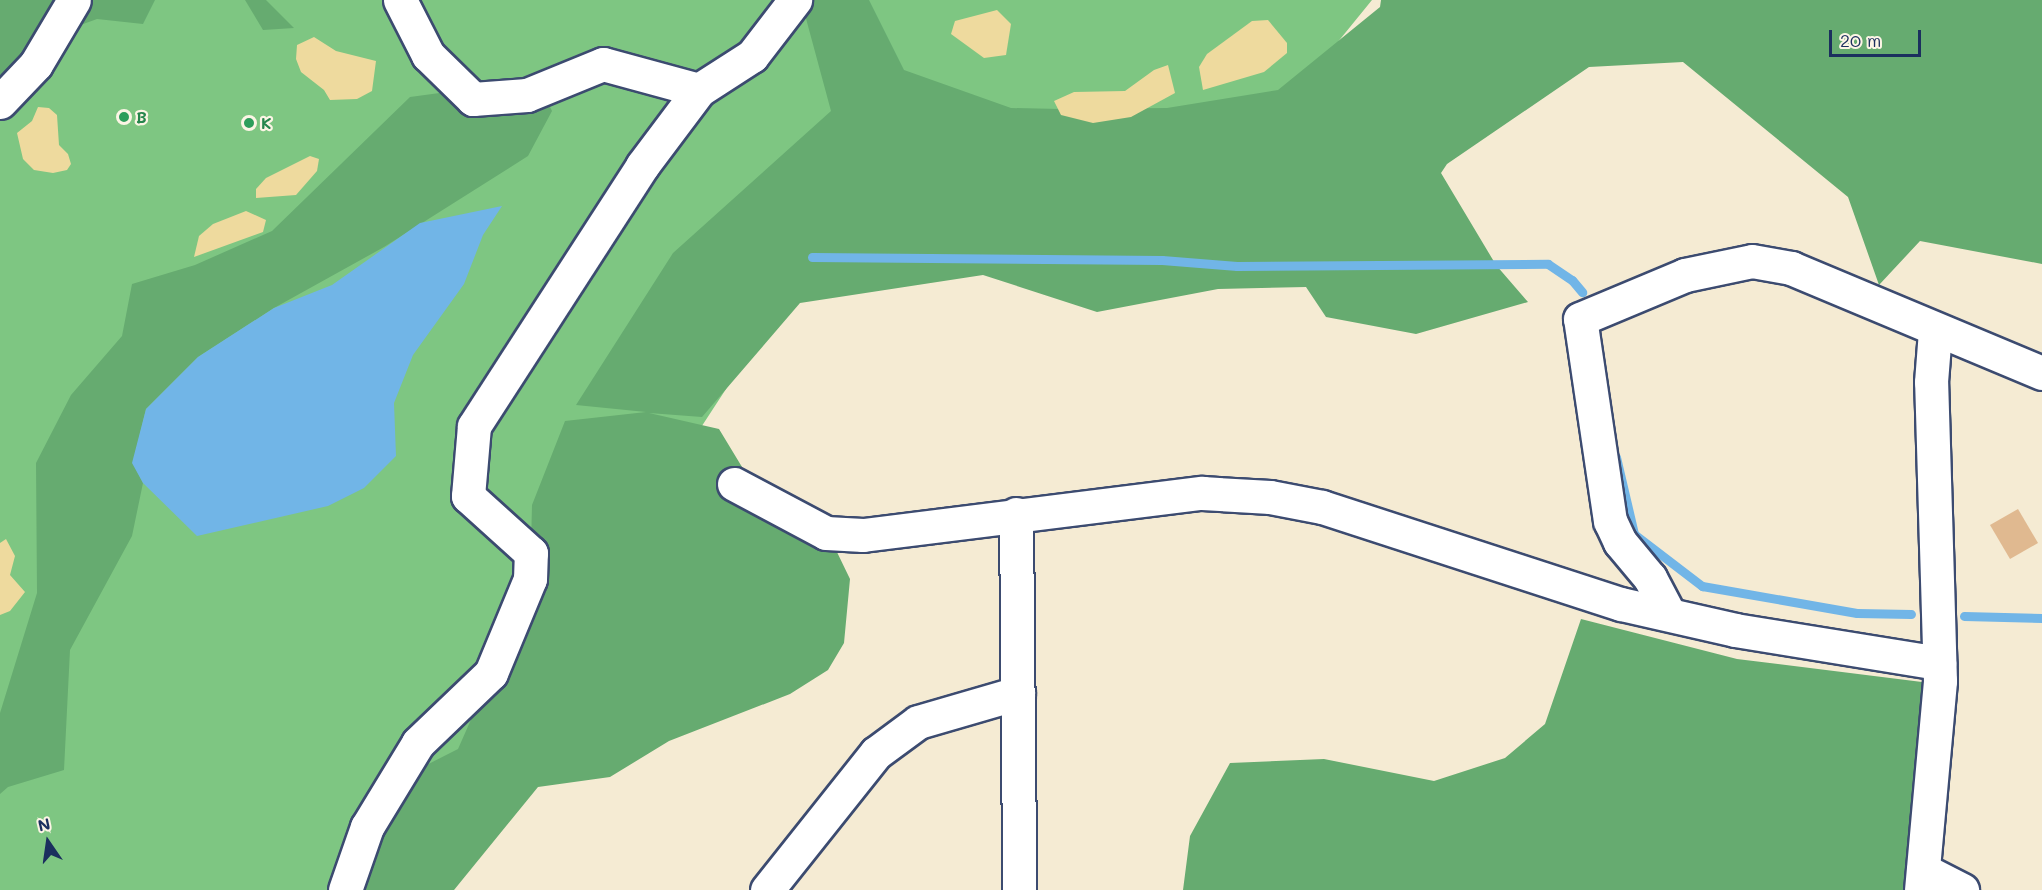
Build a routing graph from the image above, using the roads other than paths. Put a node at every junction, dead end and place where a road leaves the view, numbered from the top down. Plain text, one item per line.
1 (74, 0) edge
2 (400, 0) edge
3 (795, 0) edge
4 (699, 90) junction
5 (0, 102) edge
6 (1935, 331) junction
7 (2042, 373) edge
8 (734, 484) dead end
9 (1016, 514) junction
10 (1668, 614) junction
11 (1939, 663) junction
12 (1018, 693) junction
13 (1922, 880) edge
14 (345, 890) edge
15 (767, 890) edge
16 (1019, 890) edge
17 (1962, 890) edge

1 - 5 street
2 - 4 street
3 - 4 street
4 - 14 street
6 - 7 street
6 - 10 street
6 - 11 street
8 - 9 street
9 - 10 street
9 - 12 street
10 - 11 street
11 - 13 street
12 - 15 street
12 - 16 street
13 - 17 street

